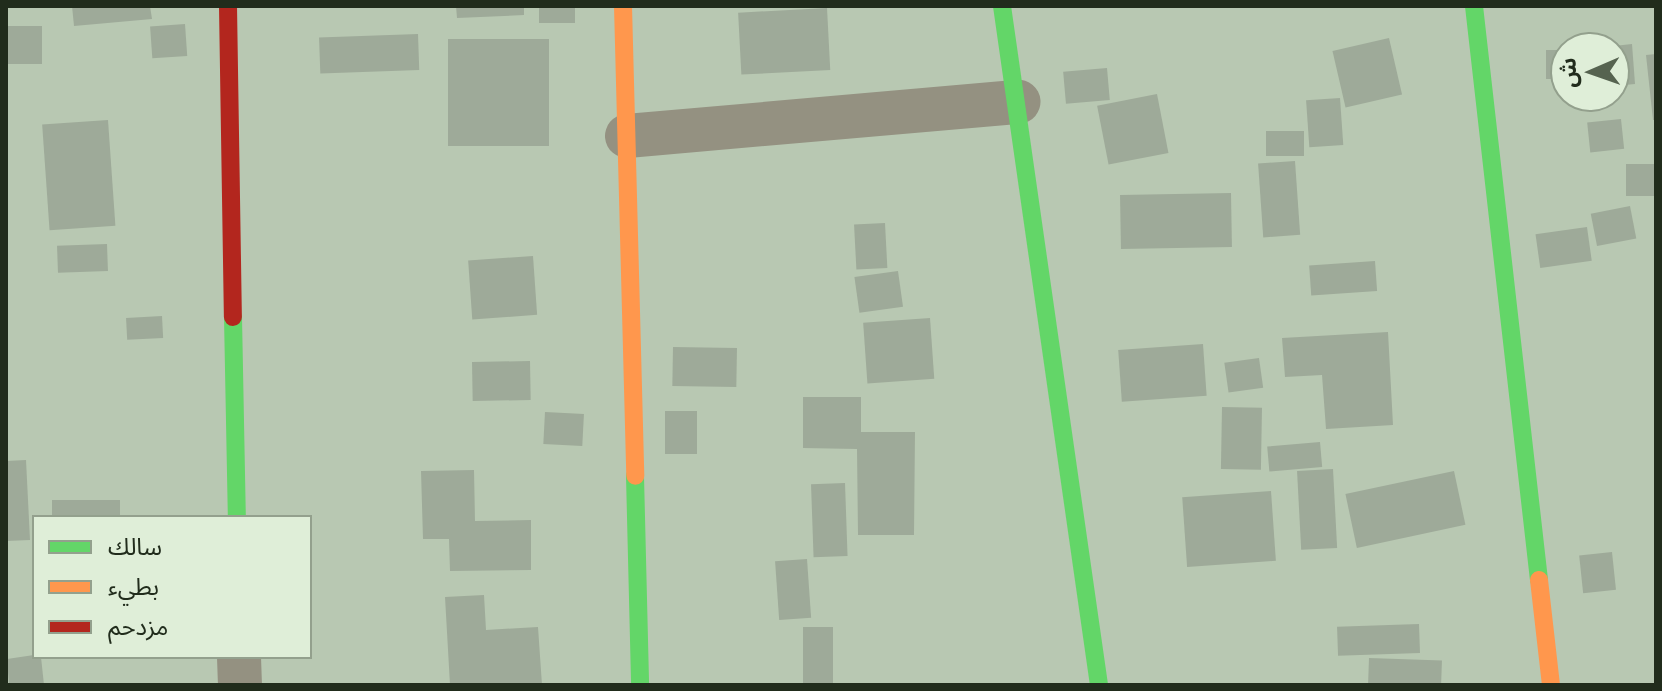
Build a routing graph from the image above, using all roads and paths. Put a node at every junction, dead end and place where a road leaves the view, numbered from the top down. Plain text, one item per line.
1 (228, 6) edge
2 (623, 6) edge
3 (1474, 6) edge
4 (1010, 7) edge
5 (1019, 102) junction
6 (627, 136) junction
7 (237, 515) edge
8 (239, 659) edge
9 (240, 685) edge
10 (640, 685) edge
11 (1099, 685) edge
12 (1551, 685) edge

1 - 7 street
2 - 6 street
3 - 12 street
4 - 5 street
5 - 6 street
5 - 11 street
6 - 10 street
8 - 9 street

